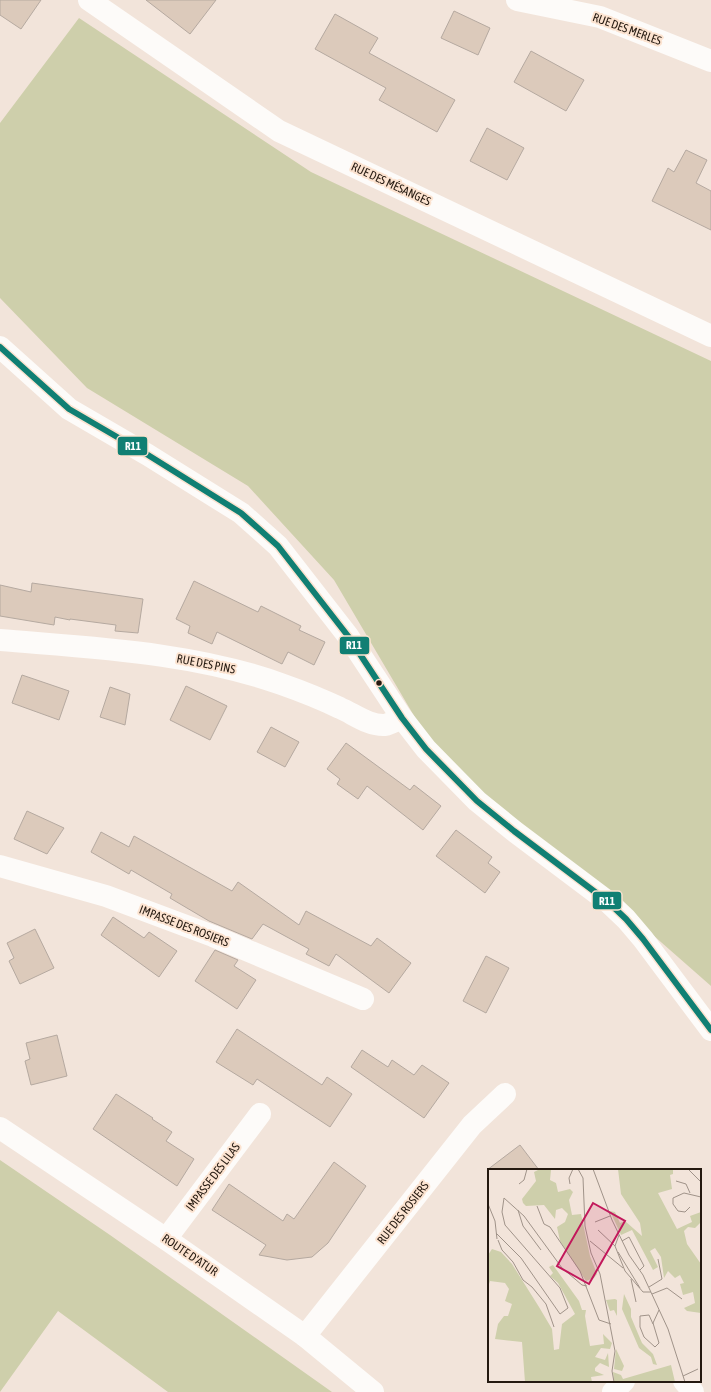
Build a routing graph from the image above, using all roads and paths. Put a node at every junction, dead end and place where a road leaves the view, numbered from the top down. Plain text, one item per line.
1 (90, 0) edge
2 (517, 0) edge
3 (711, 61) edge
4 (711, 336) edge
5 (0, 348) edge
6 (0, 640) edge
7 (402, 718) junction
8 (0, 866) edge
9 (363, 999) dead end
10 (711, 1030) edge
11 (505, 1094) dead end
12 (260, 1114) dead end
13 (0, 1128) edge
14 (166, 1239) junction
15 (305, 1336) junction
16 (623, 1382) edge
17 (685, 1382) edge
18 (373, 1392) edge
19 (612, 1392) edge
20 (693, 1392) edge

1 - 4 street, RUE DES MÉSANGES
2 - 3 street, RUE DES MERLES
5 - 7 street
6 - 7 street, RUE DES PINS
7 - 10 street
8 - 9 street, IMPASSE DES ROSIERS
11 - 15 street, RUE DES ROSIERS
12 - 14 street, IMPASSE DES LILAS
13 - 14 street, ROUTE D'ATUR
14 - 15 street, ROUTE D'ATUR
15 - 18 street, ROUTE D'ATUR
16 - 19 street
17 - 20 street

